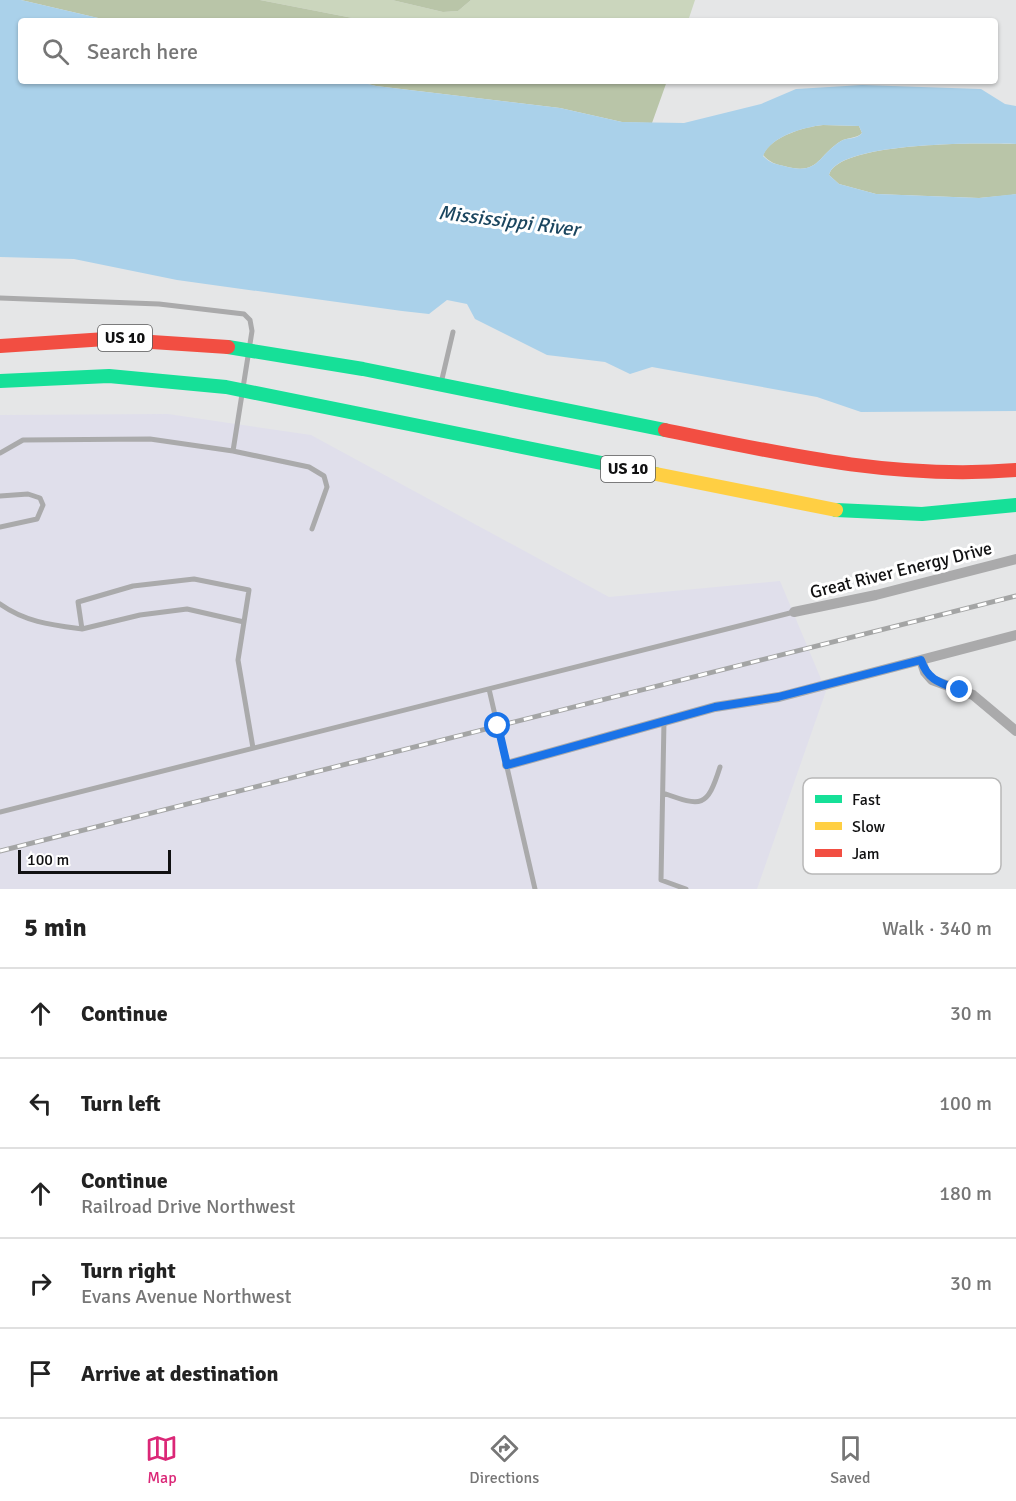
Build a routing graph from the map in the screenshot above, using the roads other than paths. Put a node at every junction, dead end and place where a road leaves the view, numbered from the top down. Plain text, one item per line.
1 (0, 298) edge
2 (453, 332) dead end
3 (0, 346) edge
4 (250, 348) junction
5 (0, 381) edge
6 (441, 384) junction
7 (244, 390) junction
8 (233, 451) junction
9 (0, 453) edge
10 (1016, 470) edge
11 (0, 496) edge
12 (1016, 505) edge
13 (0, 527) edge
14 (312, 530) dead end
15 (1016, 559) edge
16 (0, 604) edge
17 (794, 612) joint
18 (244, 622) junction
19 (82, 629) junction
20 (1016, 635) edge
21 (921, 660) junction
22 (489, 689) junction
23 (660, 722) junction
24 (1016, 731) edge
25 (253, 748) junction
26 (507, 765) junction
27 (720, 767) dead end
28 (663, 793) junction
29 (0, 812) edge
30 (535, 889) edge
31 (686, 889) edge

1 - 4 lane
2 - 6 lane
3 - 4 highway, US 10
4 - 6 highway, US 10
4 - 7 lane
5 - 7 highway, US 10
6 - 10 highway, US 10
7 - 8 lane
7 - 12 highway, US 10
8 - 9 lane
8 - 14 lane
11 - 13 lane
15 - 17 street, Great River Energy Drive
16 - 19 lane
17 - 22 lane
18 - 19 lane
18 - 19 lane
18 - 25 lane
20 - 21 street
21 - 23 street
21 - 24 street
22 - 25 lane
22 - 26 lane
23 - 26 street
23 - 28 lane
25 - 29 lane
26 - 30 lane
27 - 28 lane
28 - 31 lane

